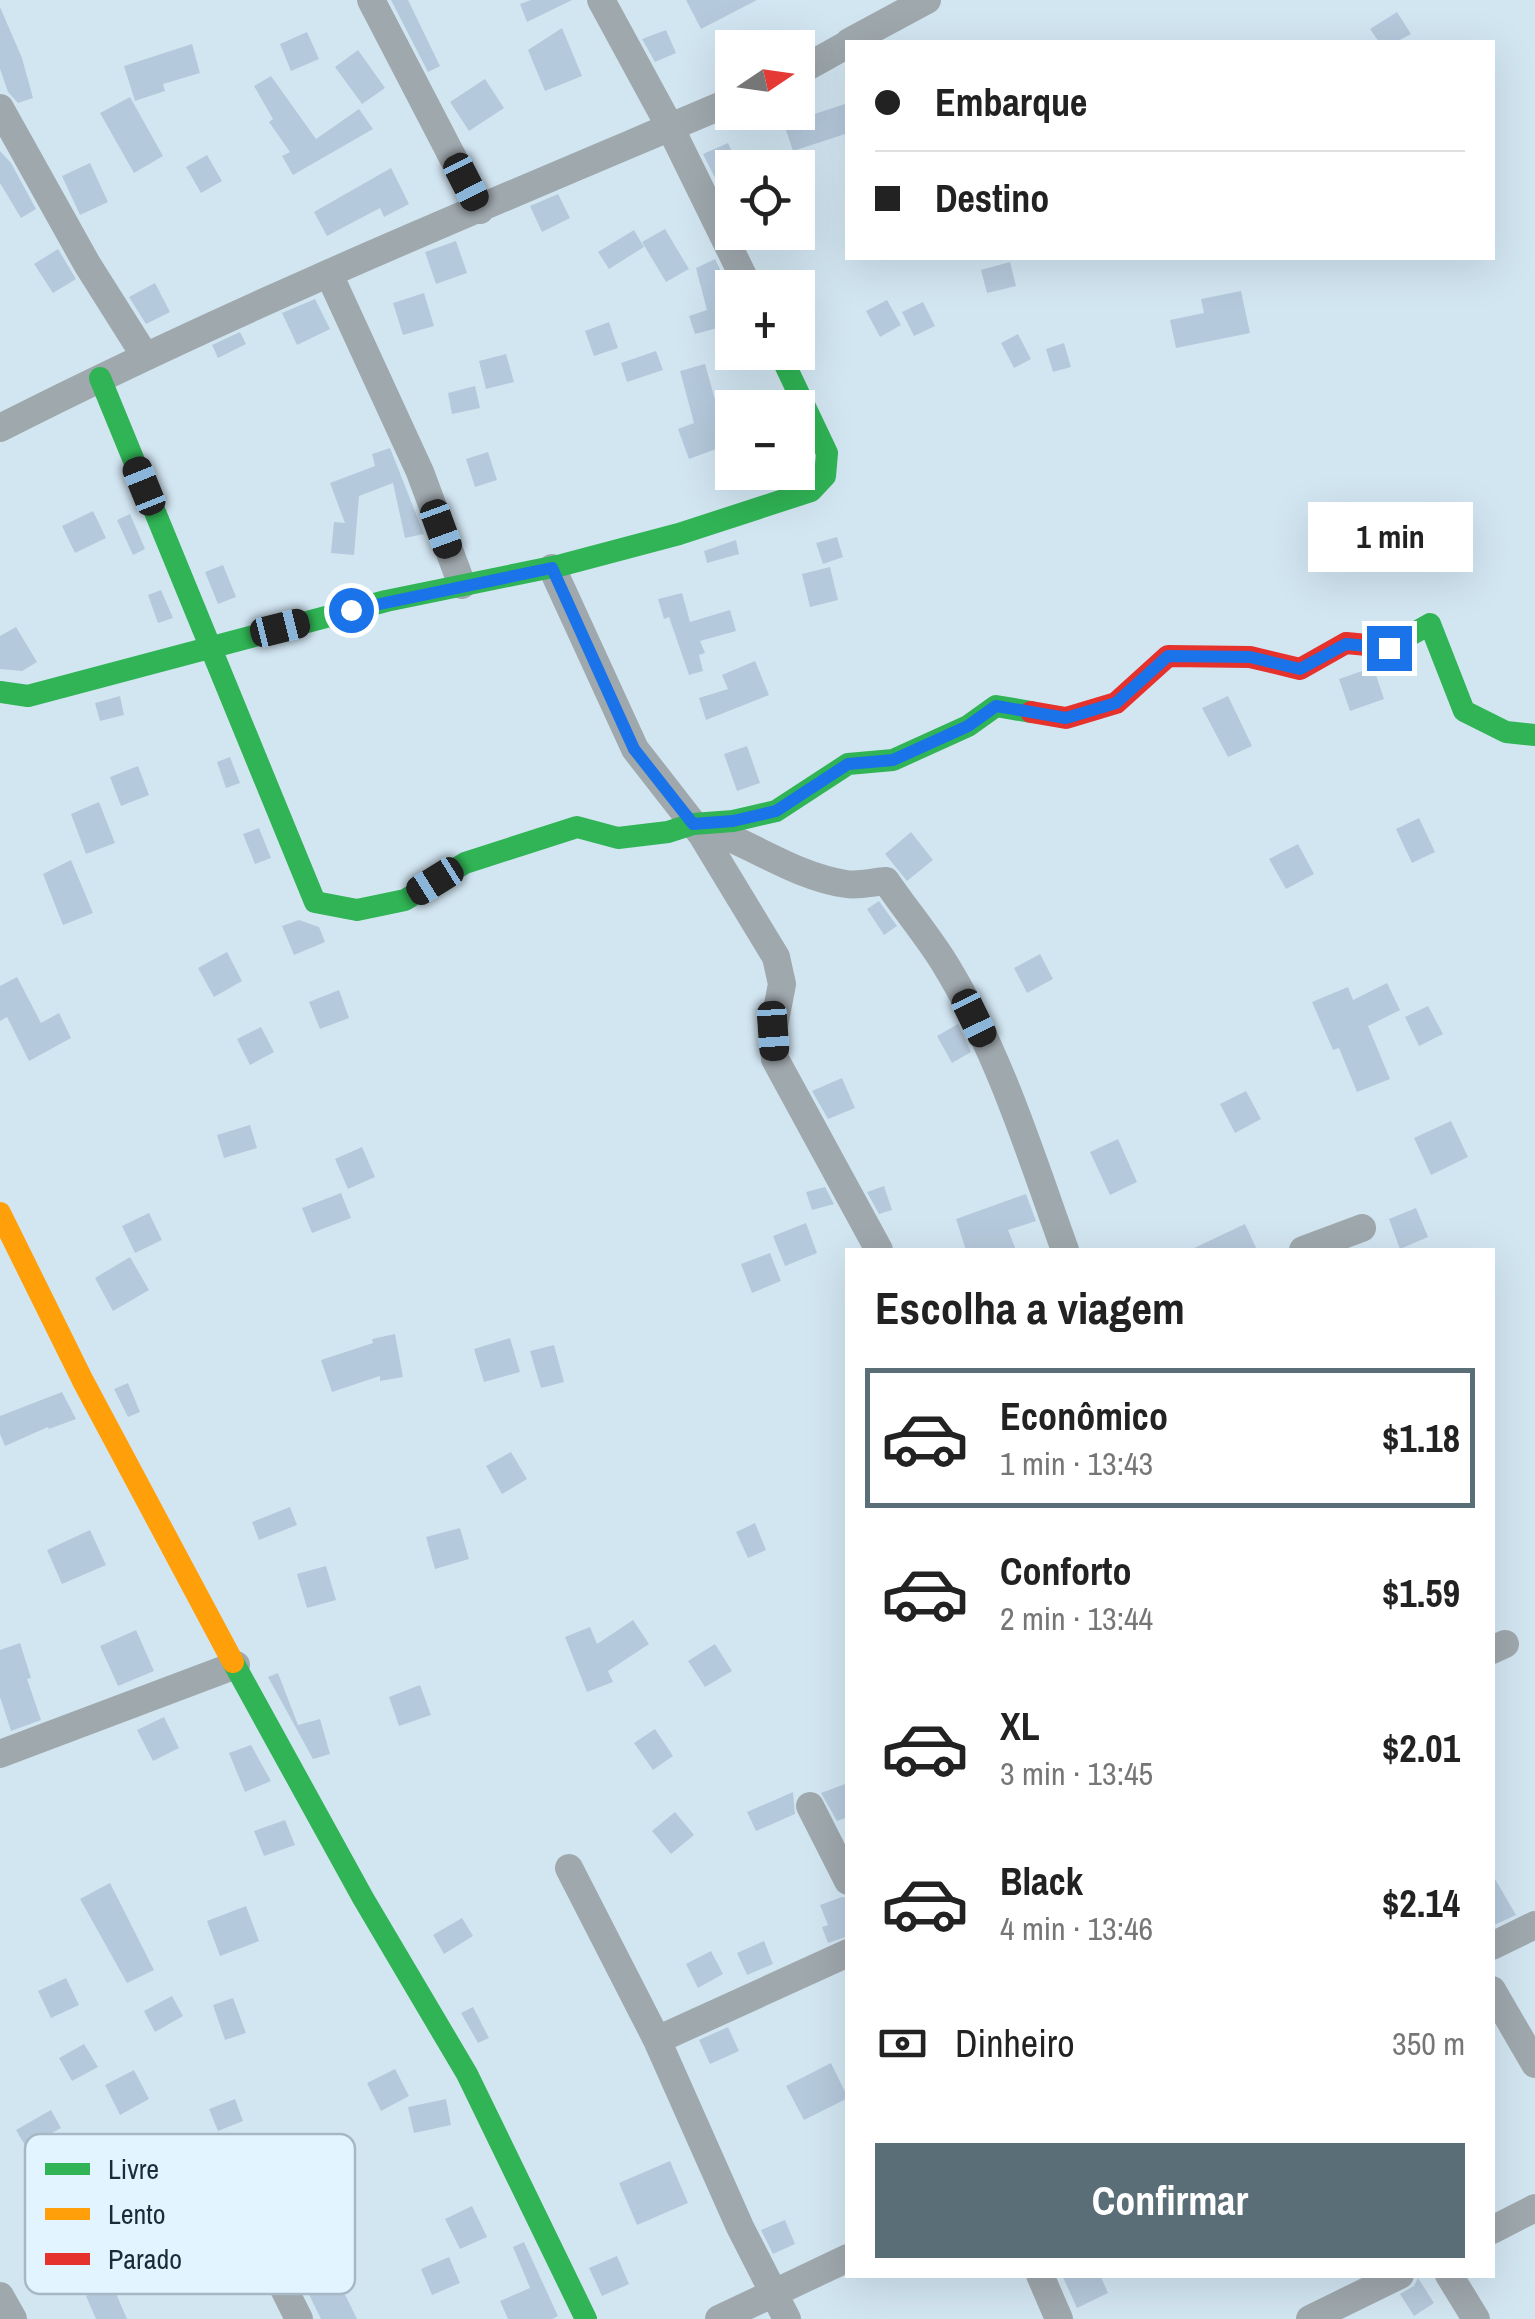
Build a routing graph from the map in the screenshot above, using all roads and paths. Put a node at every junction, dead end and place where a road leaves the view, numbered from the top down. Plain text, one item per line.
1 (371, 0) edge
2 (601, 0) edge
3 (927, 0) edge
4 (854, 40) edge
5 (845, 45) edge
6 (815, 62) edge
7 (0, 108) edge
8 (715, 108) edge
9 (670, 127) junction
10 (480, 210) junction
11 (740, 270) edge
12 (330, 274) junction
13 (145, 356) junction
14 (787, 370) edge
15 (100, 378) junction
16 (0, 428) edge
17 (552, 568) junction
18 (462, 586) junction
19 (210, 646) junction
20 (0, 692) edge
21 (1535, 735) edge
22 (693, 824) junction
23 (0, 1213) edge
24 (1362, 1228) dead end
25 (879, 1248) edge
26 (1064, 1248) edge
27 (1307, 1248) edge
28 (236, 1665) junction
29 (0, 1754) edge
30 (810, 1806) dead end
31 (569, 1868) dead end
32 (845, 1875) edge
33 (1535, 1924) edge
34 (1495, 1944) edge
35 (845, 1954) edge
36 (1495, 1995) edge
37 (657, 2040) junction
38 (1535, 2064) edge
39 (1535, 2208) edge
40 (1495, 2228) edge
41 (845, 2260) edge
42 (1041, 2278) edge
43 (1394, 2278) edge
44 (1452, 2278) edge
45 (286, 2294) edge
46 (0, 2296) edge
47 (781, 2306) edge
48 (12, 2319) edge
49 (299, 2319) edge
50 (586, 2319) edge
51 (718, 2319) edge
52 (1060, 2319) edge
53 (1310, 2319) edge
54 (1476, 2319) edge

1 - 10 street
2 - 9 street
3 - 4 street
5 - 6 street
7 - 13 street
8 - 9 street
9 - 10 street
9 - 11 street
10 - 12 street
12 - 13 street
12 - 18 street
13 - 15 street
14 - 17 street
15 - 16 street
15 - 19 street
17 - 18 street
17 - 22 street
18 - 19 street
19 - 20 street
19 - 22 street
21 - 22 street
22 - 25 street
22 - 26 street
23 - 28 street
24 - 27 street
28 - 29 street
28 - 50 street
30 - 32 street
31 - 37 street
33 - 34 street
35 - 37 street
36 - 38 street
37 - 47 street
39 - 40 street
41 - 47 street
42 - 52 street
43 - 53 street
44 - 54 street
45 - 49 street
46 - 48 street
47 - 51 street

